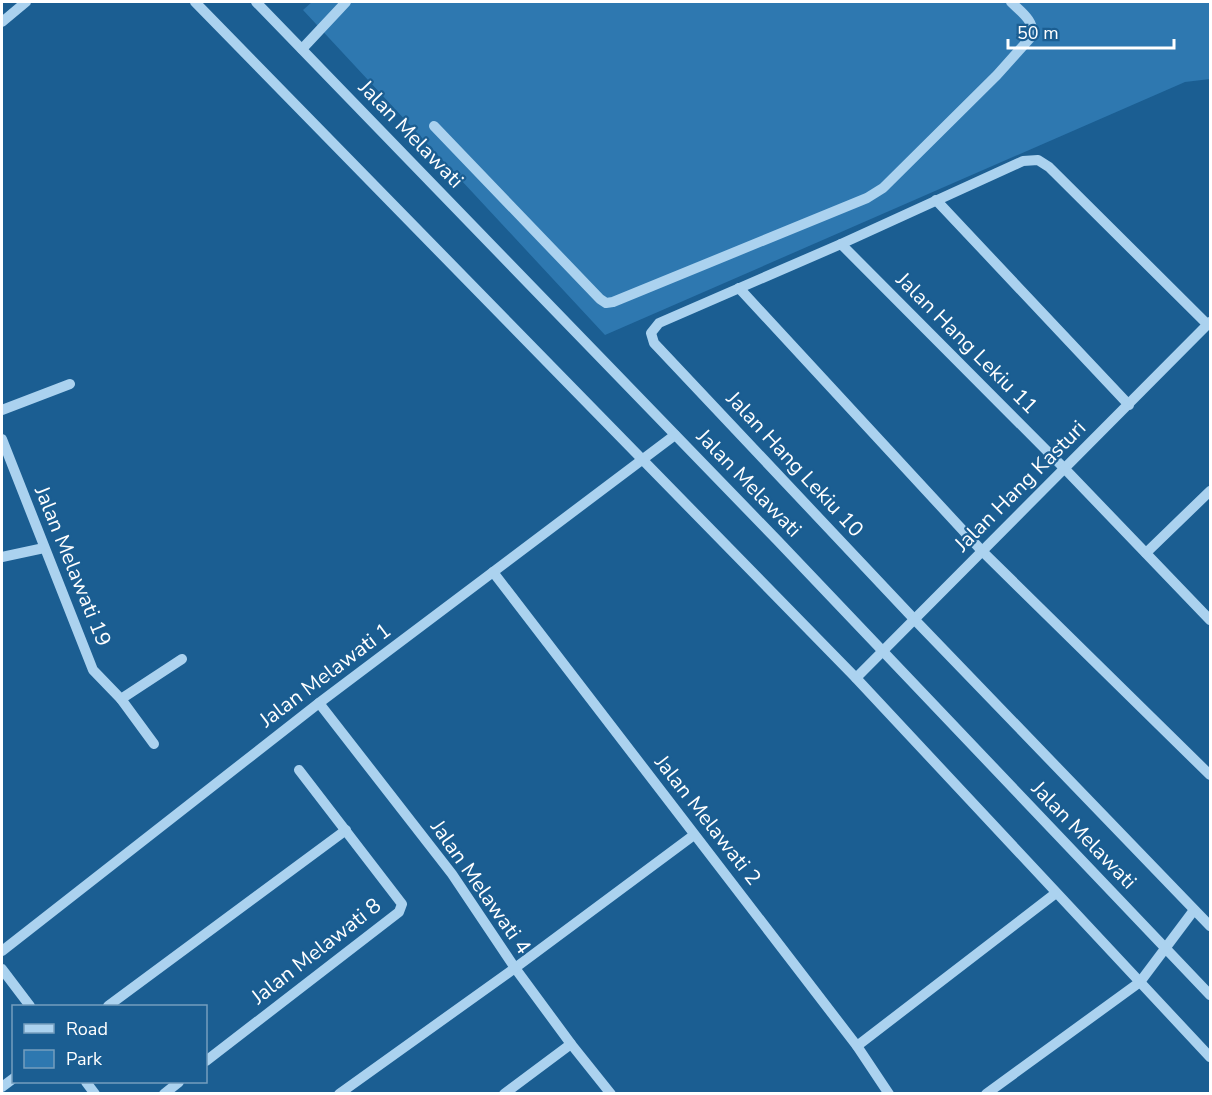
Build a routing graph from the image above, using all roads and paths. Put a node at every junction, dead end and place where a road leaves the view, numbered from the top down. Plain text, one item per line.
1 (26, 2) edge
2 (195, 2) edge
3 (256, 2) edge
4 (346, 2) edge
5 (1011, 2) edge
6 (2, 22) edge
7 (302, 49) junction
8 (434, 126) dead end
9 (936, 200) junction
10 (841, 244) junction
11 (739, 288) junction
12 (1209, 323) edge
13 (70, 384) dead end
14 (1129, 405) junction
15 (2, 410) edge
16 (675, 435) junction
17 (2, 439) edge
18 (642, 458) junction
19 (1065, 469) junction
20 (1210, 491) edge
21 (44, 548) junction
22 (982, 551) junction
23 (1146, 553) junction
24 (2, 557) edge
25 (493, 572) junction
26 (914, 619) junction
27 (1210, 620) edge
28 (882, 652) junction
29 (182, 658) dead end
30 (856, 678) junction
31 (121, 699) junction
32 (319, 703) junction
33 (154, 744) dead end
34 (299, 770) dead end
35 (1210, 775) edge
36 (346, 830) junction
37 (694, 835) junction
38 (1056, 893) junction
39 (1194, 910) junction
40 (1210, 926) edge
41 (1166, 949) junction
42 (2, 951) edge
43 (515, 968) junction
44 (2, 969) edge
45 (1140, 982) junction
46 (1210, 995) edge
47 (29, 1005) edge
48 (109, 1005) edge
49 (570, 1044) junction
50 (856, 1046) junction
51 (1210, 1057) edge
52 (207, 1060) edge
53 (178, 1083) edge
54 (164, 1094) edge
55 (339, 1094) edge
56 (504, 1094) edge
57 (611, 1094) edge
58 (889, 1094) edge
59 (986, 1094) edge

1 - 6 street
2 - 18 street
3 - 7 street, Jalan Melawati
4 - 7 street
5 - 8 street
7 - 16 street, Jalan Melawati
9 - 10 street, Jalan Hang Lekiu 10
9 - 12 street, Jalan Hang Lekiu 10
9 - 14 street
10 - 11 street, Jalan Hang Lekiu 10
10 - 19 street, Jalan Hang Lekiu 11
11 - 22 street
11 - 26 street, Jalan Hang Lekiu 10
12 - 14 street, Jalan Hang Kasturi
13 - 15 street
14 - 19 street, Jalan Hang Kasturi
16 - 18 street, Jalan Melawati 1
16 - 28 street, Jalan Melawati
17 - 21 street, Jalan Melawati 19
18 - 25 street, Jalan Melawati 1
18 - 30 street
19 - 22 street, Jalan Hang Kasturi
19 - 23 street, Jalan Hang Lekiu 11
20 - 23 street
21 - 24 street
21 - 31 street, Jalan Melawati 19
22 - 26 street, Jalan Hang Kasturi
22 - 35 street
23 - 27 street, Jalan Hang Lekiu 11
25 - 32 street, Jalan Melawati 1
25 - 37 street, Jalan Melawati 2
26 - 28 street, Jalan Hang Kasturi
26 - 39 street, Jalan Hang Lekiu 10
28 - 30 street, Jalan Hang Kasturi
28 - 41 street, Jalan Melawati
29 - 31 street
30 - 38 street
31 - 33 street, Jalan Melawati 19
32 - 42 street, Jalan Melawati 1
32 - 43 street, Jalan Melawati 4
34 - 36 street
36 - 48 street
36 - 52 street, Jalan Melawati 8
37 - 43 street
37 - 50 street, Jalan Melawati 2
38 - 45 street
38 - 50 street
39 - 40 street, Jalan Hang Lekiu 10
39 - 41 street
41 - 45 street
41 - 46 street, Jalan Melawati
43 - 49 street, Jalan Melawati 4
43 - 55 street
44 - 47 street
45 - 51 street
45 - 59 street
49 - 56 street
49 - 57 street, Jalan Melawati 4
50 - 58 street, Jalan Melawati 2
53 - 54 street

